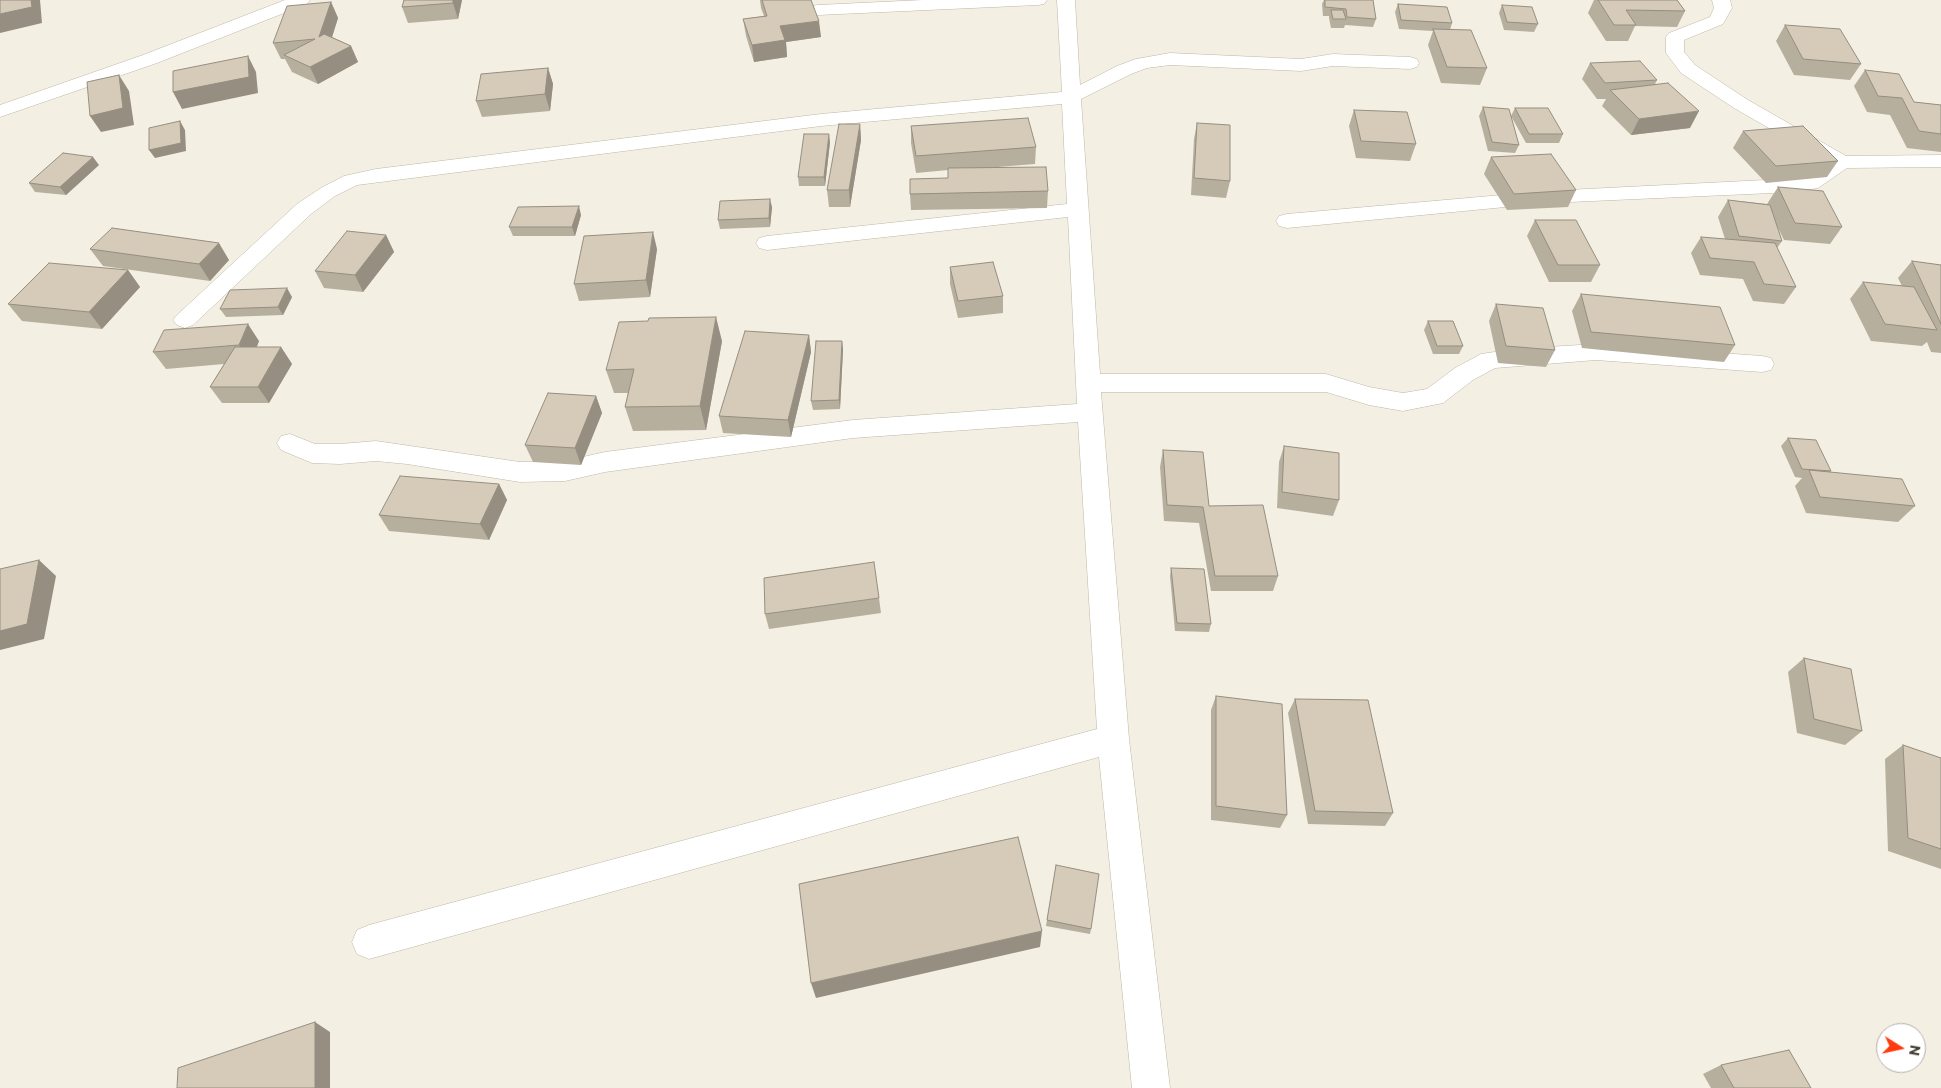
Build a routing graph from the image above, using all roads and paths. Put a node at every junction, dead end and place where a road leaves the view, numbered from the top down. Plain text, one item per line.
1 (301, 0) edge
2 (1038, 0) edge
3 (1066, 0) edge
4 (1721, 0) edge
5 (818, 10) dead end
6 (1410, 63) dead end
7 (1072, 98) junction
8 (0, 111) edge
9 (1941, 161) edge
10 (1842, 162) junction
11 (1078, 209) junction
12 (1287, 221) dead end
13 (766, 243) dead end
14 (185, 320) dead end
15 (1762, 364) dead end
16 (1088, 383) junction
17 (1090, 412) junction
18 (290, 443) dead end
19 (1112, 739) junction
20 (369, 942) dead end
21 (1151, 1088) edge

1 - 8 street
2 - 5 street
3 - 7 street
4 - 10 street
6 - 7 street
7 - 11 street
7 - 14 street
9 - 10 street
10 - 12 street
11 - 13 street
11 - 16 street
15 - 16 street
16 - 17 street
17 - 18 street
17 - 19 street
19 - 20 street
19 - 21 street

